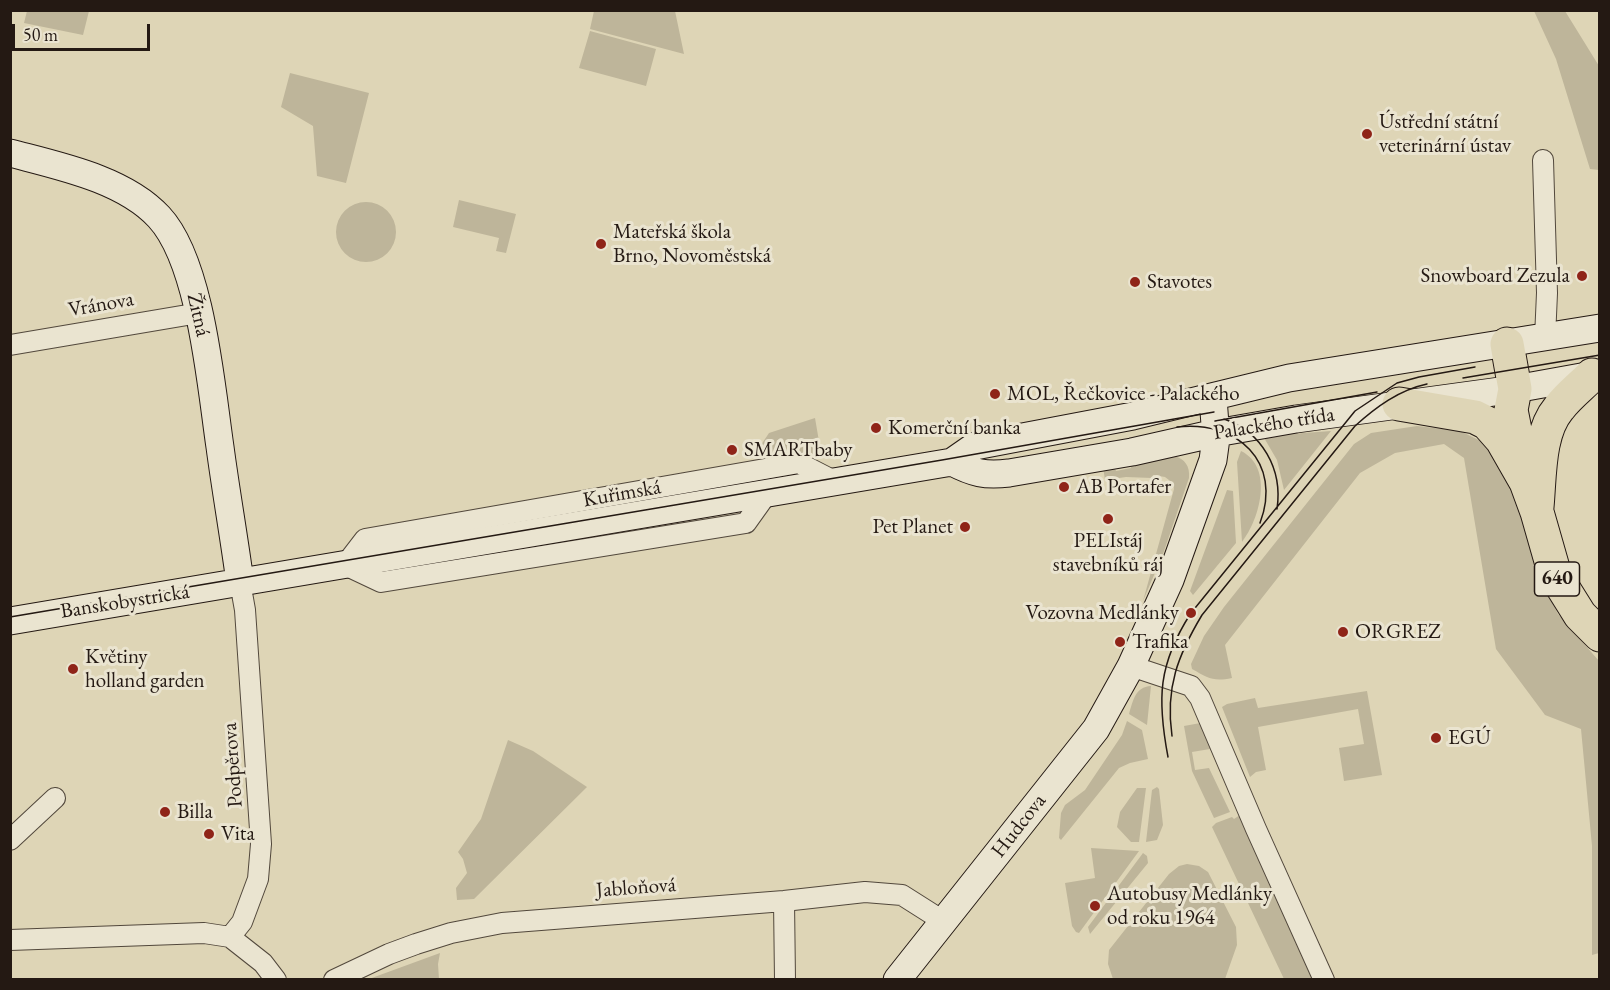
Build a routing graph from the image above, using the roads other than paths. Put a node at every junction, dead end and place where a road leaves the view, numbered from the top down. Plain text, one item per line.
1 (10, 153) edge
2 (1543, 160) dead end
3 (199, 313) junction
4 (1599, 328) edge
5 (1545, 338) junction
6 (1507, 344) junction
7 (10, 345) edge
8 (1596, 374) edge
9 (1515, 389) junction
10 (1213, 398) junction
11 (1399, 404) junction
12 (1216, 433) junction
13 (952, 462) junction
14 (1533, 478) junction
15 (836, 482) junction
16 (345, 565) junction
17 (240, 582) junction
18 (10, 621) edge
19 (1599, 635) edge
20 (1131, 666) junction
21 (54, 798) dead end
22 (10, 840) edge
23 (784, 901) junction
24 (943, 921) junction
25 (230, 938) junction
26 (10, 940) edge
27 (276, 980) edge
28 (334, 980) edge
29 (786, 980) edge
30 (897, 980) edge
31 (1324, 980) edge

1 - 3 street, Žitná
2 - 5 street
3 - 7 street, Vránova
3 - 17 street, Žitná
4 - 5 street, Palackého třída
5 - 6 street, Palackého třída
6 - 9 highway, 640
6 - 10 street, Palackého třída
8 - 9 street, Palackého třída
8 - 14 highway
9 - 11 street, Palackého třída
9 - 14 highway, 640
10 - 12 street, Hudcova
10 - 13 street, Palackého třída
11 - 12 street, Palackého třída
11 - 14 highway
12 - 13 street, Palackého třída
12 - 20 street, Hudcova
13 - 15 street, Palackého třída
14 - 19 highway, 640
15 - 16 street, Kuřimská
15 - 16 street, Kuřimská
16 - 17 street, Kuřimská
17 - 18 street, Banskobystrická
17 - 25 street, Podpěrova
20 - 24 street, Hudcova
20 - 31 street
21 - 22 street
23 - 24 street, Jabloňová
23 - 28 street, Jabloňová
23 - 29 street
24 - 30 street, Hudcova
25 - 26 street
25 - 27 street

